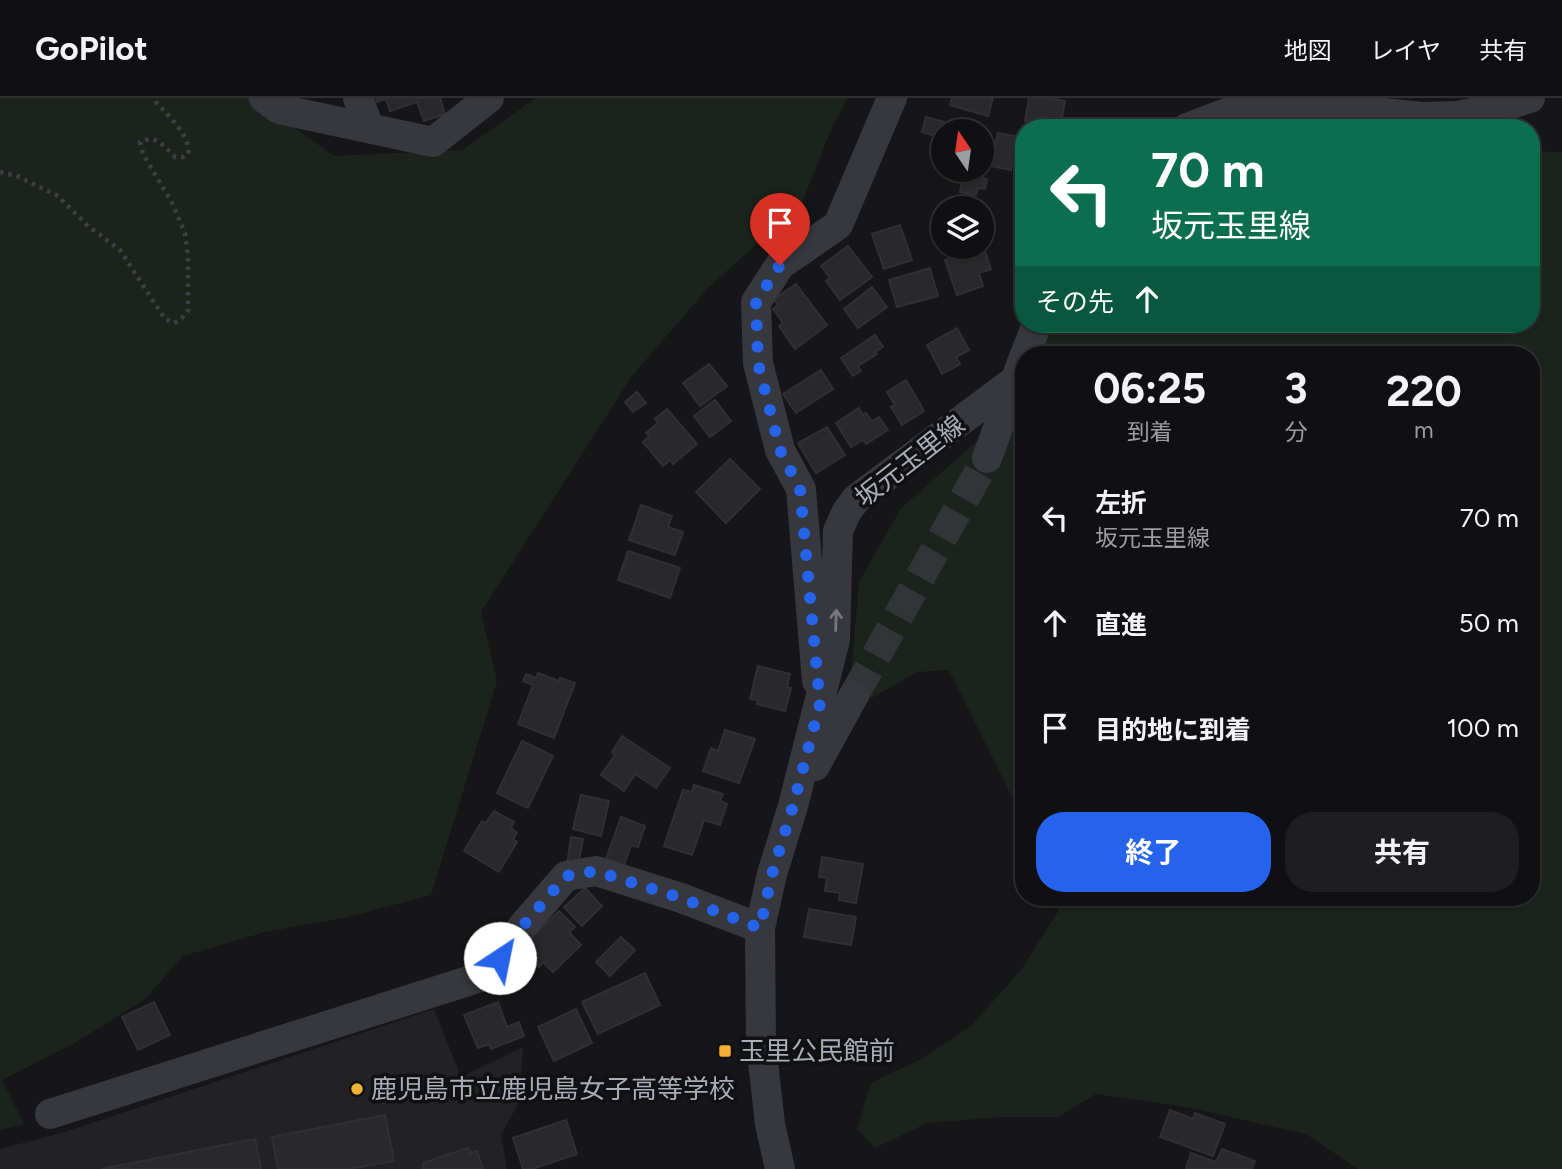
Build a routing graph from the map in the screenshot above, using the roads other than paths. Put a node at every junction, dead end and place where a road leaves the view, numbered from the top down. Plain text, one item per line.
1 (264, 98) edge
2 (358, 98) edge
3 (489, 98) edge
4 (892, 98) edge
5 (1530, 98) edge
6 (1211, 119) edge
7 (369, 128) junction
8 (1015, 370) edge
9 (1015, 381) edge
10 (987, 458) tunnel mouth
11 (853, 695) tunnel mouth
12 (820, 704) junction
13 (793, 806) junction
14 (760, 928) junction
15 (50, 1114) dead end
16 (780, 1169) edge

1 - 7 street
2 - 7 street
3 - 7 street
4 - 12 street
5 - 6 street
12 -> 8 street, 坂元玉里線
9 - 10 street, 坂元玉里線
11 - 13 street, 坂元玉里線
12 - 13 street, 坂元玉里線
13 - 14 street, 坂元玉里線
14 - 15 street
14 - 16 street, 坂元玉里線

